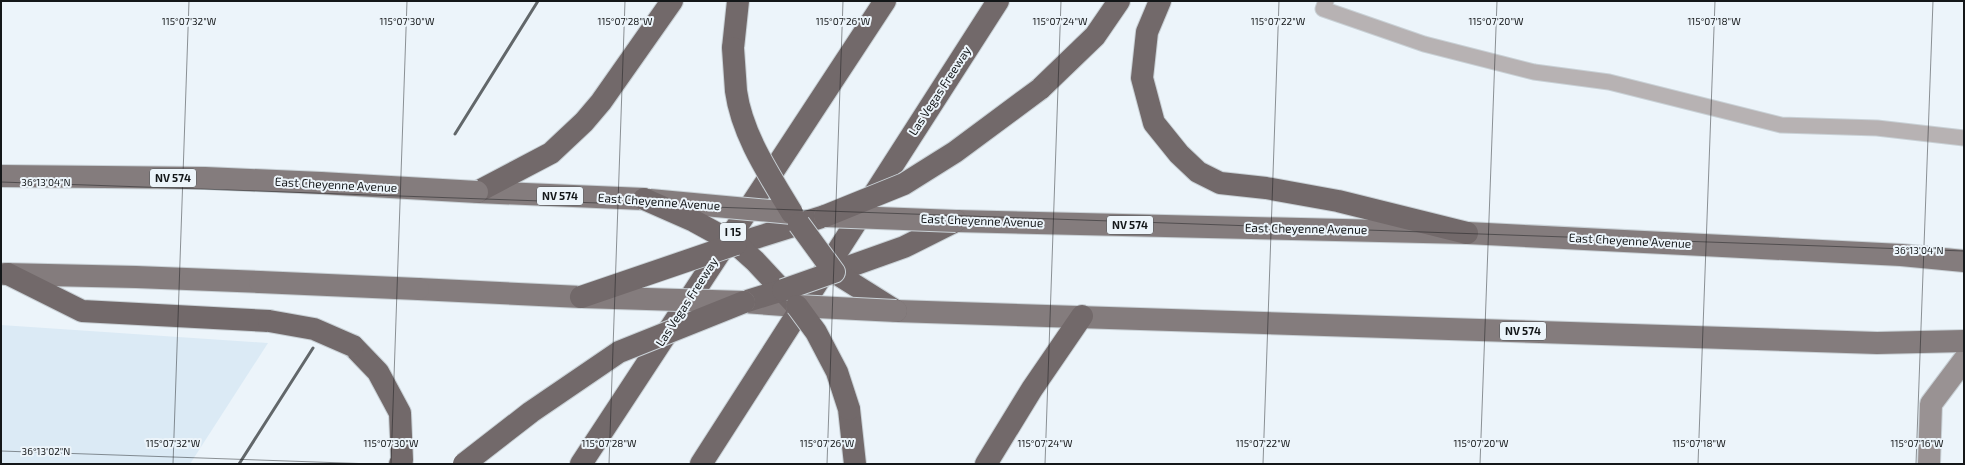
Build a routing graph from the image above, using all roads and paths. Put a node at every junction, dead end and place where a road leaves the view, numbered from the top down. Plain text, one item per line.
1 (672, 1) edge
2 (738, 1) edge
3 (886, 1) edge
4 (998, 1) edge
5 (1119, 1) edge
6 (1160, 1) edge
7 (1326, 1) edge
8 (1964, 138) edge
9 (1, 176) edge
10 (477, 192) junction
11 (644, 199) junction
12 (825, 216) junction
13 (796, 219) junction
14 (956, 221) junction
15 (1467, 233) junction
16 (736, 244) junction
17 (1964, 261) edge
18 (834, 272) junction
19 (4, 274) edge
20 (783, 290) junction
21 (581, 297) junction
22 (744, 302) junction
23 (796, 306) junction
24 (896, 310) junction
25 (1082, 316) junction
26 (1964, 341) edge
27 (1964, 360) edge
28 (400, 464) edge
29 (464, 464) edge
30 (581, 464) edge
31 (701, 464) edge
32 (854, 464) edge
33 (986, 464) edge
34 (1930, 464) edge

1 - 10 highway
2 - 13 highway, bridge
3 - 30 highway, Las Vegas Freeway / I 15
4 - 31 highway, Las Vegas Freeway
5 - 12 highway, bridge
6 - 15 highway
7 - 8 lane
9 - 10 main road, East Cheyenne Avenue / NV 574, bridge
10 - 11 main road, East Cheyenne Avenue / NV 574
11 - 13 main road, East Cheyenne Avenue / NV 574, bridge
11 - 16 highway, bridge
12 - 13 main road, East Cheyenne Avenue / NV 574
12 - 14 main road, East Cheyenne Avenue / NV 574, bridge
13 - 16 highway
13 - 18 highway, bridge
14 - 15 main road, East Cheyenne Avenue / NV 574
14 - 18 highway
15 - 17 main road, East Cheyenne Avenue / NV 574
16 - 20 highway
16 - 21 highway, bridge
18 - 20 highway, bridge
18 - 24 highway
19 - 21 main road, NV 574, bridge
19 - 28 highway, bridge
20 - 22 highway
20 - 23 highway
21 - 22 main road, NV 574, bridge
22 - 23 main road, NV 574
22 - 29 highway, bridge
23 - 24 main road, NV 574, bridge
23 - 32 highway, bridge
24 - 25 main road, NV 574
25 - 26 main road, NV 574
25 - 33 highway
27 - 34 main road

